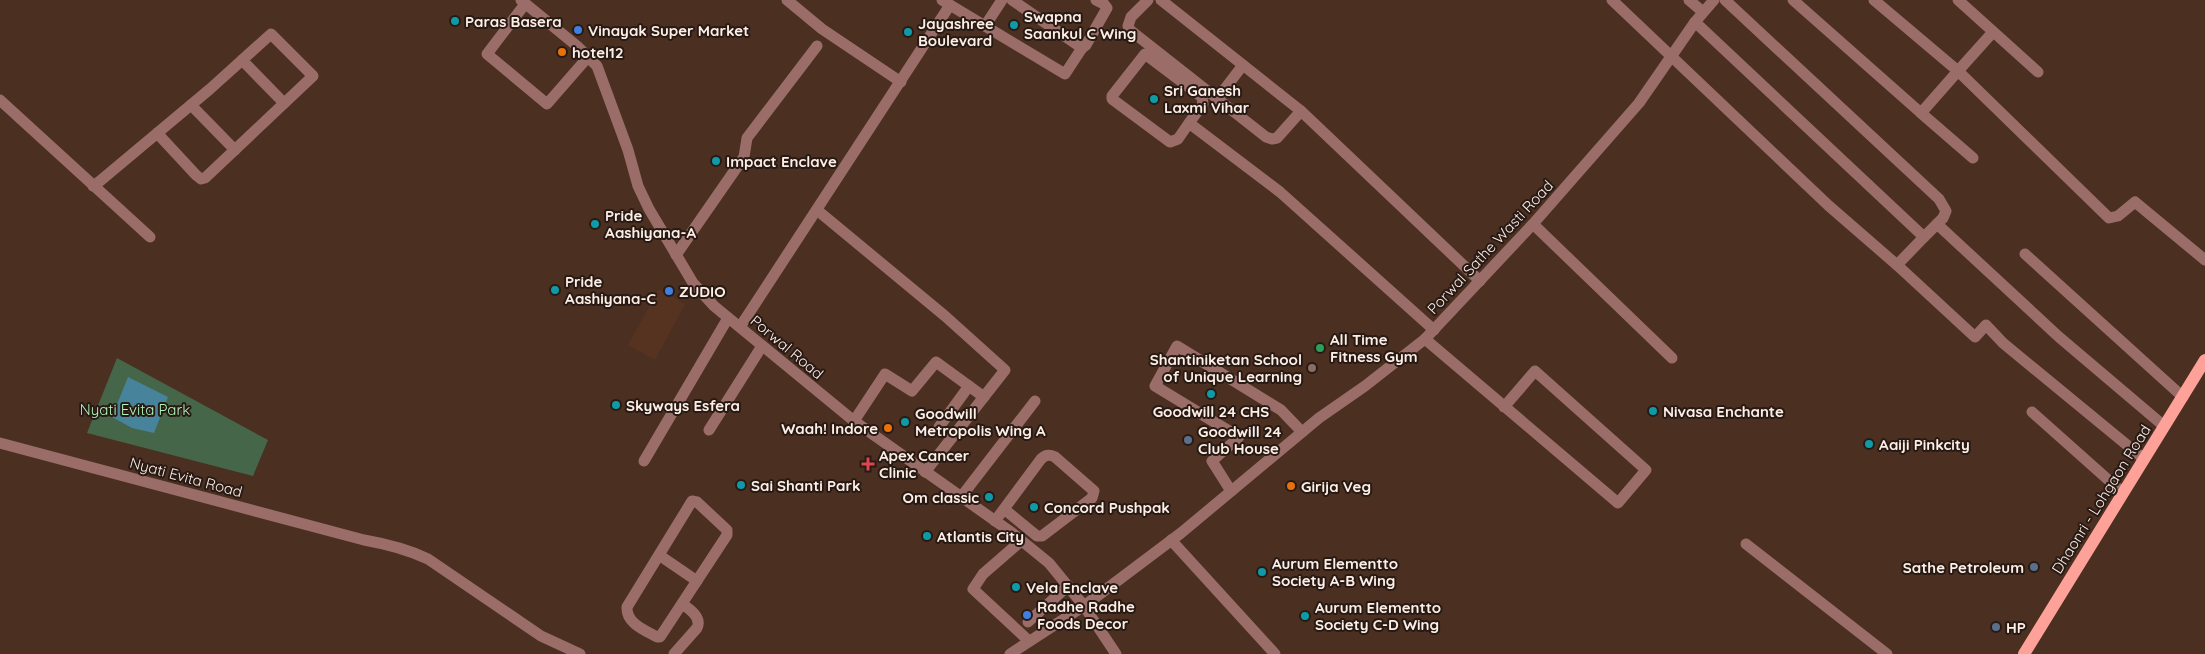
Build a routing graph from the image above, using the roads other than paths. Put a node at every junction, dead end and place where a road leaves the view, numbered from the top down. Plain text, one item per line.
1 (787, 0) edge
2 (1002, 0) edge
3 (1012, 0) edge
4 (1096, 0) edge
5 (1148, 0) edge
6 (1161, 0) edge
7 (1612, 0) edge
8 (1689, 0) edge
9 (1714, 0) edge
10 (1725, 0) edge
11 (1793, 0) edge
12 (1874, 0) edge
13 (1958, 0) edge
14 (946, 2) edge
15 (527, 3) edge
16 (964, 5) edge
17 (1703, 12) junction
18 (1695, 22) junction
19 (985, 26) junction
20 (1993, 32) junction
21 (817, 46) dead end
22 (1082, 48) junction
23 (1671, 55) junction
24 (588, 56) junction
25 (242, 60) junction
26 (1243, 65) junction
27 (1958, 71) junction
28 (2038, 72) dead end
29 (901, 82) junction
30 (1217, 99) junction
31 (0, 100) edge
32 (284, 103) junction
33 (191, 105) junction
34 (1301, 111) junction
35 (1920, 113) junction
36 (1189, 123) junction
37 (157, 133) junction
38 (235, 150) junction
39 (1973, 158) dead end
40 (93, 186) junction
41 (816, 210) junction
42 (1533, 224) junction
43 (1937, 224) junction
44 (1924, 237) junction
45 (150, 238) dead end
46 (2025, 254) dead end
47 (676, 255) junction
48 (2205, 260) edge
49 (1897, 266) junction
50 (1480, 280) junction
51 (728, 318) junction
52 (740, 327) junction
53 (1434, 330) junction
54 (1425, 339) junction
55 (762, 346) junction
56 (1672, 358) dead end
57 (2205, 360) edge
58 (969, 386) junction
59 (984, 397) junction
60 (2183, 397) junction
61 (1036, 402) dead end
62 (1504, 406) junction
63 (2032, 412) dead end
64 (854, 421) junction
65 (2164, 426) junction
66 (939, 427) dead end
67 (709, 430) dead end
68 (1302, 432) junction
69 (0, 443) edge
70 (2144, 459) junction
71 (644, 461) dead end
72 (925, 472) junction
73 (1231, 491) junction
74 (2123, 493) junction
75 (961, 497) junction
76 (1004, 509) junction
77 (995, 521) junction
78 (1172, 540) junction
79 (1021, 541) junction
80 (1746, 544) dead end
81 (659, 555) junction
82 (697, 581) junction
83 (1068, 586) junction
84 (682, 604) junction
85 (1084, 606) junction
86 (1028, 622) dead end
87 (1029, 642) junction
88 (580, 654) edge
89 (674, 654) edge
90 (1010, 654) edge
91 (1116, 654) edge
92 (1275, 654) edge
93 (1887, 654) edge
94 (2024, 654) edge

1 - 29 street
2 - 19 street
3 - 22 street
4 - 22 street
5 - 30 street
6 - 26 street
7 - 23 street
8 - 17 street
9 - 17 street, Porwal Sathe Wasti Road
10 - 43 street
11 - 35 street
12 - 27 street
13 - 20 street
14 - 16 street
14 - 29 street
15 - 24 street, Porwal Road
15 - 24 street
16 - 19 street
17 - 18 street, Porwal Sathe Wasti Road
18 - 23 street, Porwal Sathe Wasti Road
18 - 44 street
19 - 22 street
20 - 27 street
20 - 28 street
21 - 47 street
23 - 42 street, Porwal Sathe Wasti Road
23 - 49 street
24 - 47 street, Porwal Road
25 - 32 street
25 - 32 street
25 - 33 street
26 - 30 street
26 - 34 street
27 - 35 street
27 - 48 street
29 - 41 street
30 - 34 street
31 - 40 street
32 - 38 street
33 - 37 street
33 - 38 street
34 - 50 street
35 - 39 street
36 - 36 street
36 - 53 street
37 - 38 street
37 - 40 street
40 - 45 street
41 - 52 street
41 - 59 street
42 - 50 street, Porwal Sathe Wasti Road
42 - 56 street
43 - 44 street
43 - 65 street
44 - 49 street
46 - 60 street
47 - 51 street, Porwal Road
49 - 70 street
50 - 53 street, Porwal Sathe Wasti Road
51 - 52 street, Porwal Road
51 - 71 street
52 - 55 street, Porwal Road
53 - 54 street, Porwal Sathe Wasti Road
54 - 62 street
54 - 68 street, Porwal Sathe Wasti Road
55 - 64 street, Porwal Road
55 - 67 street
57 - 60 main road, Dhaonri - Lohgaon Road
58 - 59 street
58 - 64 street
58 - 66 street
59 - 72 street
60 - 65 main road, Dhaonri - Lohgaon Road
61 - 75 street
62 - 62 street
63 - 74 street
64 - 72 street, Porwal Road
65 - 70 main road, Dhaonri - Lohgaon Road
68 - 73 street, Porwal Sathe Wasti Road
68 - 73 street
69 - 88 street, Nyati Evita Road
70 - 74 main road, Dhaonri - Lohgaon Road
72 - 75 street, Porwal Road
73 - 78 street, Porwal Sathe Wasti Road
74 - 94 main road, Dhaonri - Lohgaon Road
75 - 77 street, Porwal Road
76 - 76 street
76 - 77 street
77 - 79 street, Porwal Road
78 - 85 street, Porwal Sathe Wasti Road
78 - 92 street
79 - 83 street, Porwal Road
79 - 87 street
80 - 93 street
81 - 82 street
81 - 82 street
81 - 84 street
82 - 84 street
83 - 85 street, Porwal Road
83 - 86 street
84 - 89 street
85 - 87 street, Porwal Sathe Wasti Road
85 - 91 street, Porwal Road
87 - 90 street, Porwal Sathe Wasti Road

